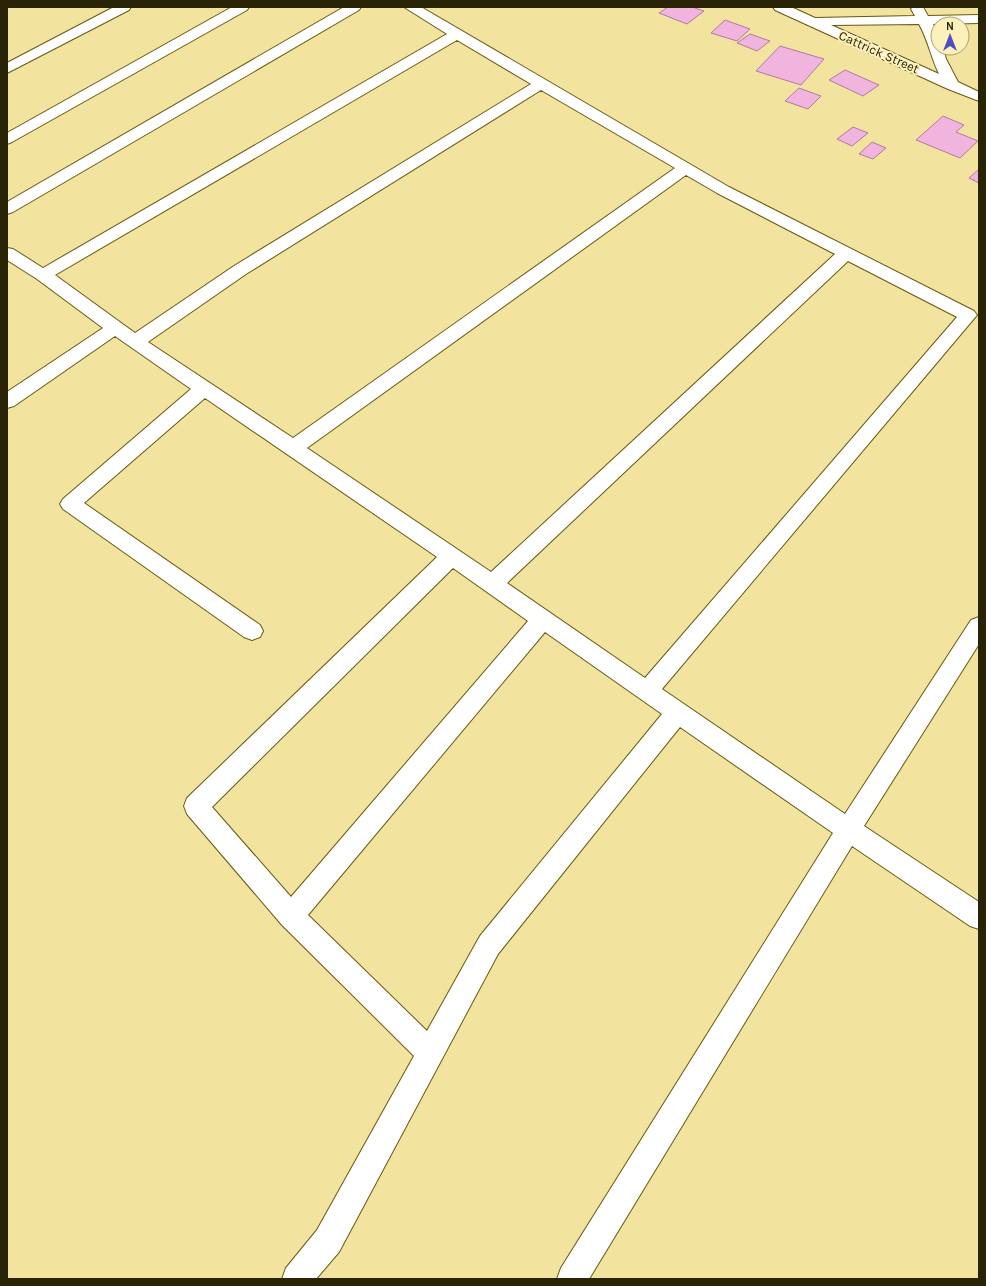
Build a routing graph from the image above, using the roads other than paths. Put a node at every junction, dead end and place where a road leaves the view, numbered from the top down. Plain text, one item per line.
1 (124, 7) edge
2 (242, 7) edge
3 (354, 7) edge
4 (411, 7) edge
5 (780, 7) edge
6 (916, 7) edge
7 (979, 19) edge
8 (924, 20) junction
9 (810, 21) junction
10 (457, 34) junction
11 (7, 69) edge
12 (541, 84) junction
13 (953, 86) junction
14 (979, 97) edge
15 (7, 139) edge
16 (685, 168) junction
17 (7, 209) edge
18 (7, 253) edge
19 (846, 253) junction
20 (43, 275) junction
21 (115, 328) junction
22 (135, 342) junction
23 (204, 388) junction
24 (7, 401) edge
25 (293, 448) junction
26 (452, 556) junction
27 (492, 584) junction
28 (543, 619) junction
29 (979, 626) edge
30 (252, 632) dead end
31 (646, 691) junction
32 (678, 712) junction
33 (848, 830) junction
34 (291, 916) junction
35 (979, 917) edge
36 (430, 1053) junction
37 (297, 1279) edge
38 (572, 1279) edge

1 - 11 street
2 - 15 street
3 - 17 street
4 - 10 street
5 - 9 street, Cattrick Street
6 - 8 street
7 - 8 street
8 - 9 street
8 - 13 street
9 - 13 street, Cattrick Street
10 - 12 street
10 - 20 street
12 - 16 street
12 - 22 street
13 - 14 street, Cattrick Street
16 - 19 street
16 - 25 street
18 - 20 street
19 - 27 street
19 - 31 street
20 - 21 street
21 - 22 street
21 - 24 street
22 - 23 street
23 - 25 street
23 - 30 street
25 - 26 street
26 - 27 street
26 - 34 street
27 - 28 street
28 - 31 street
28 - 34 street
29 - 33 street
31 - 32 street
32 - 33 street
32 - 36 street
33 - 35 street
33 - 38 street
34 - 36 street
36 - 37 street

